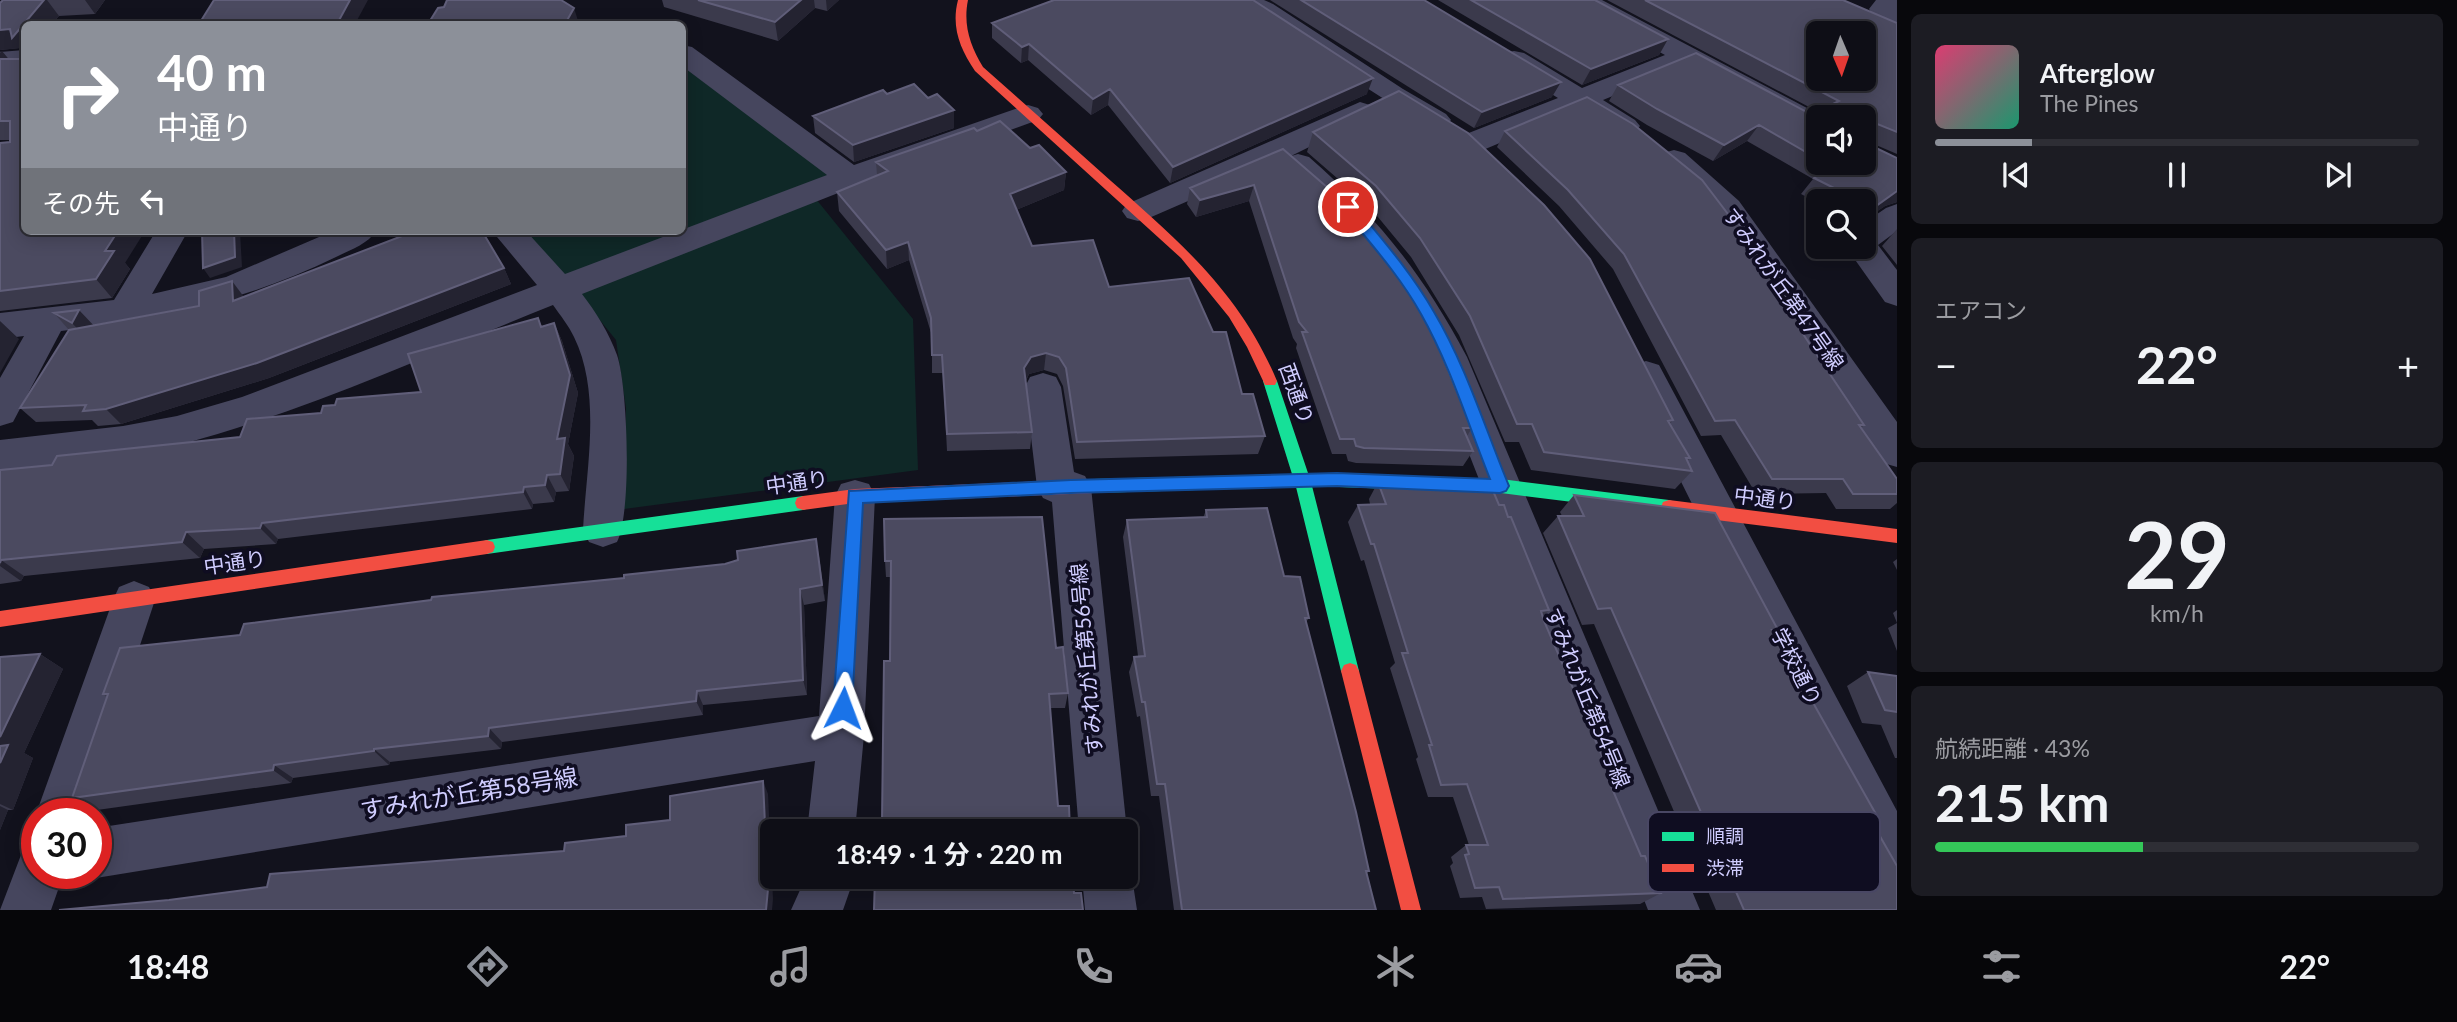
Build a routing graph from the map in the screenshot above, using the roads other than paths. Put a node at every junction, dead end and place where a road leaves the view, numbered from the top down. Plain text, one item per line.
1 (962, 0) edge
2 (1243, 0) edge
3 (1582, 0) edge
4 (1889, 0) edge
5 (1897, 22) edge
6 (1497, 49) edge
7 (1687, 56) junction
8 (686, 57) edge
9 (21, 58) edge
10 (0, 60) edge
11 (1393, 96) junction
12 (1580, 98) junction
13 (1028, 114) junction
14 (1806, 120) edge
15 (1472, 143) junction
16 (1282, 149) junction
17 (1498, 170) edge
18 (850, 177) junction
19 (1138, 211) junction
20 (1897, 215) edge
21 (1876, 230) edge
22 (170, 235) edge
23 (352, 235) edge
24 (512, 235) edge
25 (1870, 259) edge
26 (558, 290) junction
27 (1897, 295) edge
28 (125, 311) junction
29 (50, 320) junction
30 (0, 326) edge
31 (1631, 344) edge
32 (1043, 387) dead end
33 (0, 412) edge
34 (1897, 452) edge
35 (0, 455) edge
36 (1302, 481) junction
37 (1500, 486) junction
38 (1064, 487) junction
39 (855, 496) junction
40 (1717, 515) junction
41 (603, 530) junction
42 (1897, 536) edge
43 (134, 600) junction
44 (0, 619) edge
45 (841, 735) junction
46 (66, 798) edge
47 (1871, 812) edge
48 (832, 819) edge
49 (1102, 819) edge
50 (1880, 829) edge
51 (1648, 847) edge
52 (112, 850) edge
53 (1897, 862) edge
54 (33, 889) edge
55 (823, 889) edge
56 (1108, 889) edge
57 (1667, 892) edge
58 (25, 910) edge
59 (817, 910) edge
60 (1111, 910) edge
61 (1410, 910) edge
62 (1674, 910) edge

1 - 13 street, 西通り
2 - 11 street
3 - 7 street
4 - 5 street
6 - 12 street, すみれが丘第47号線
7 - 12 street
7 - 14 street
8 - 18 street
9 - 10 street
11 - 15 street
11 - 16 street
12 - 15 street
12 - 34 street, すみれが丘第47号線
13 - 18 street
13 - 19 street, 西通り
15 - 17 street
16 - 19 street
16 - 37 street, すみれが丘第54号線
18 - 26 street
19 - 36 street, 西通り
20 - 21 street
22 - 28 street
23 - 28 street
24 - 26 street
25 - 27 street
26 - 35 street
26 - 41 street
28 - 29 street
29 - 30 street
29 - 33 street
31 - 40 street, 学校通り
32 - 38 street, すみれが丘第56号線
36 - 37 street, 中通り
36 - 38 street, 中通り
36 - 61 street, 西通り
37 - 40 street, 中通り
37 - 51 street, すみれが丘第54号線
38 - 39 street, 中通り
38 - 49 street, すみれが丘第56号線
39 - 41 street, 中通り
39 - 45 street
40 - 42 street, 中通り
40 - 47 street, 学校通り
41 - 43 street, 中通り
43 - 44 street, 中通り
43 - 46 street
45 - 48 street
45 - 52 street, すみれが丘第58号線
50 - 53 street, 学校通り
54 - 58 street
55 - 59 street
56 - 60 street
57 - 62 street, すみれが丘第54号線

